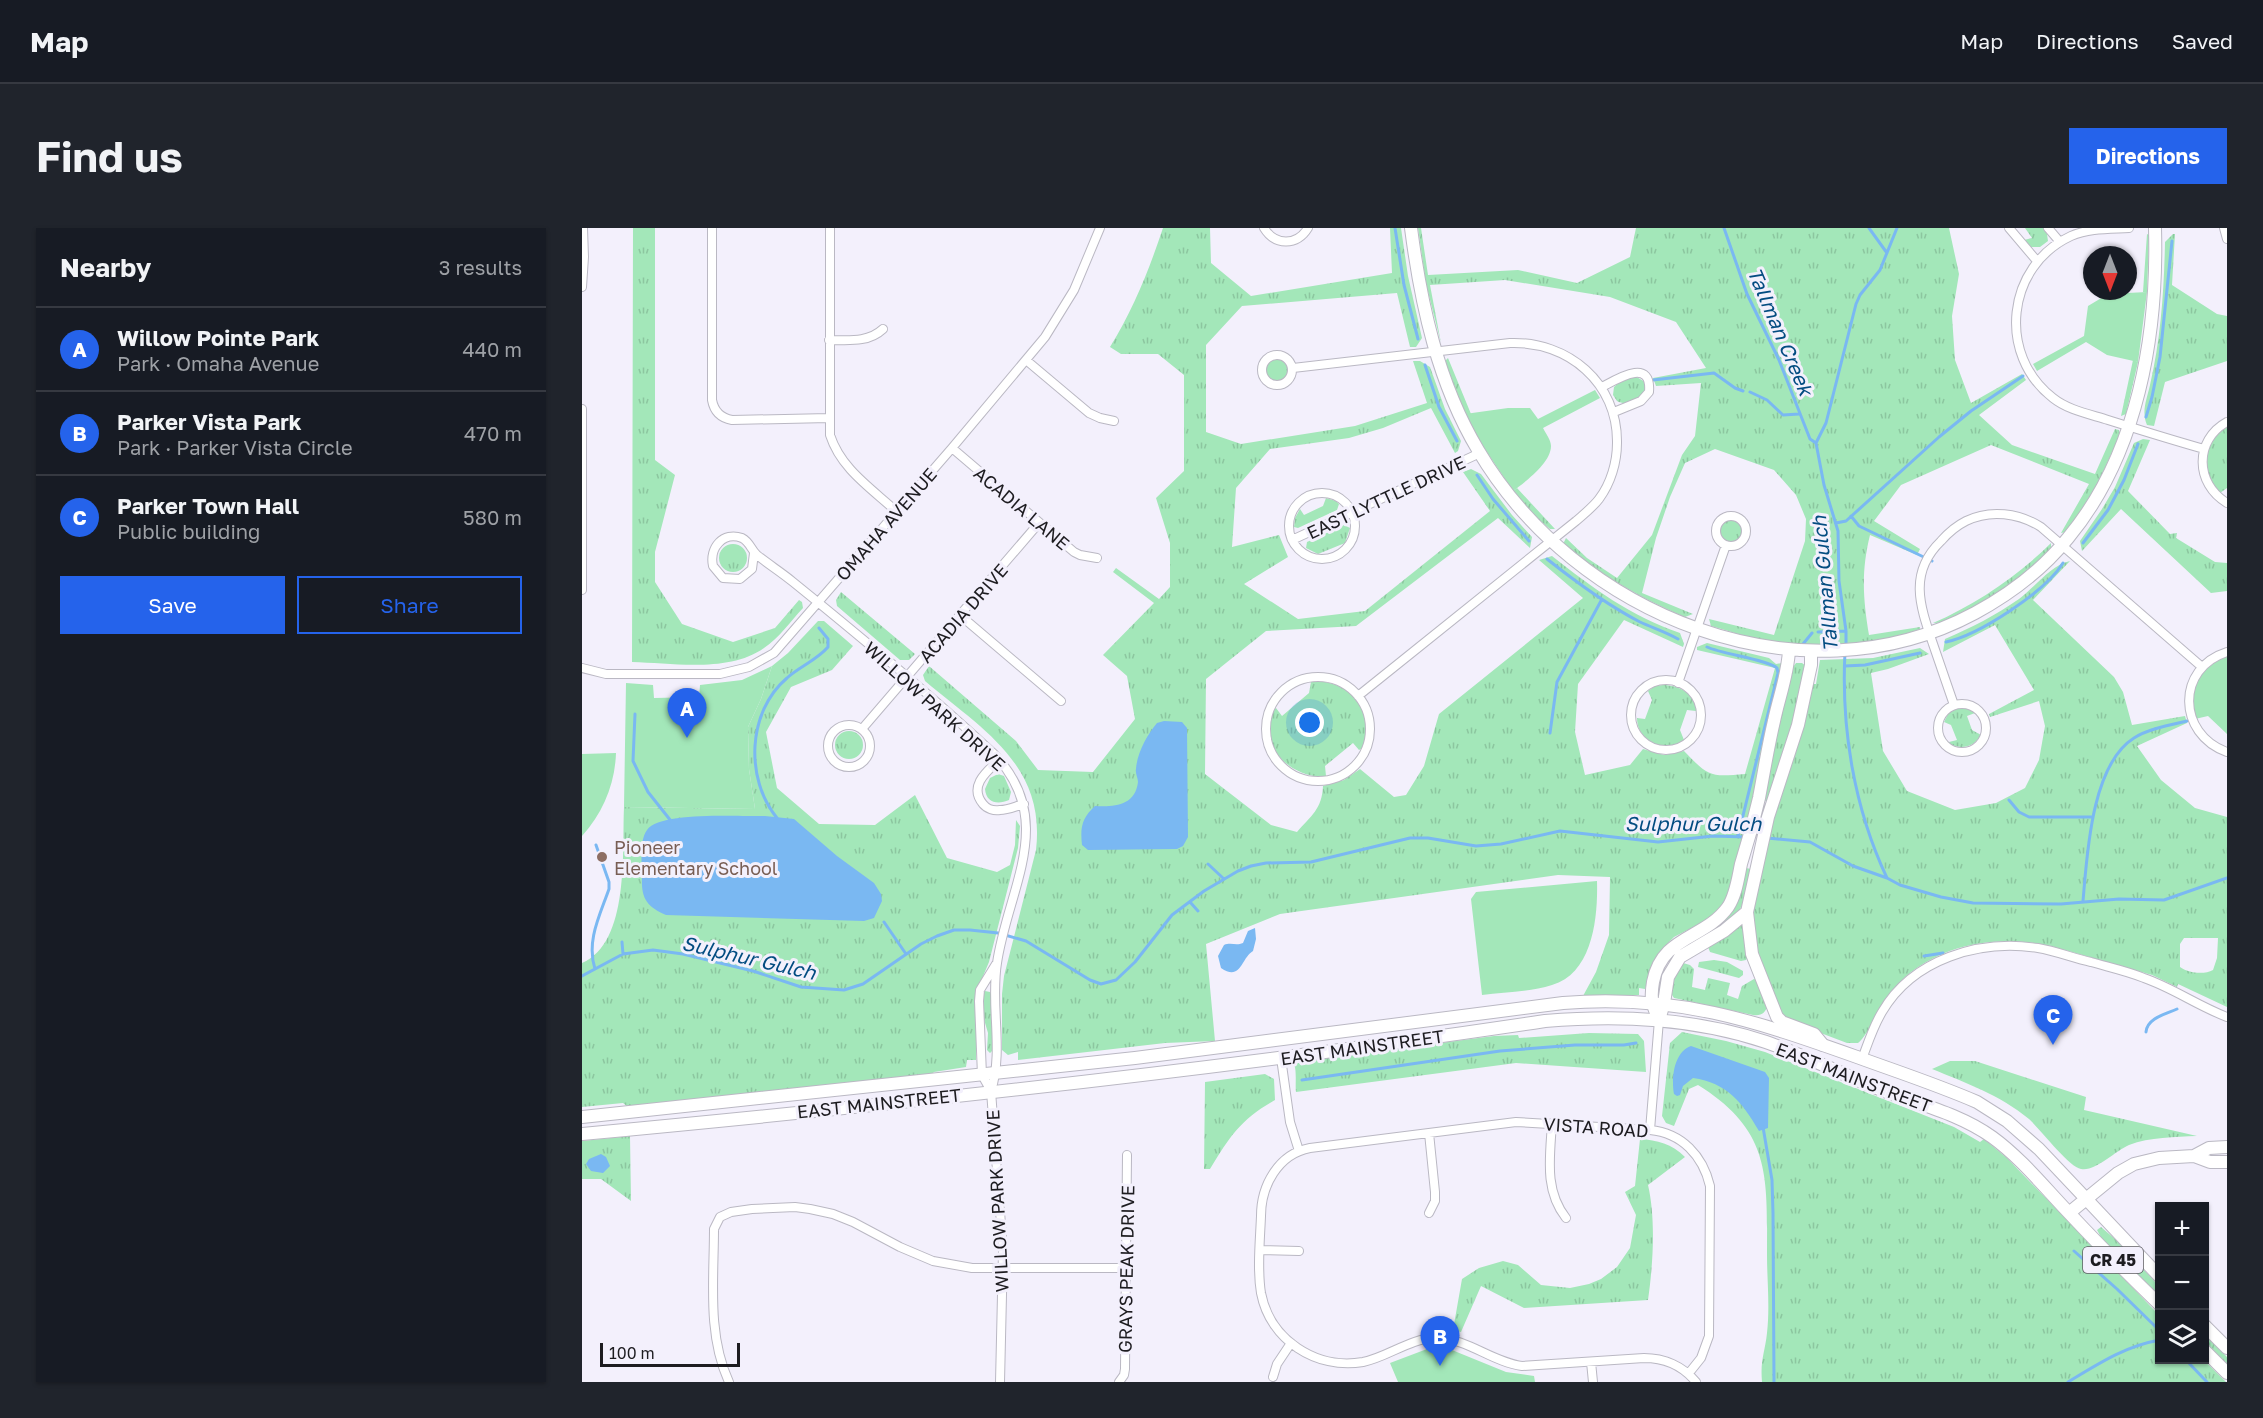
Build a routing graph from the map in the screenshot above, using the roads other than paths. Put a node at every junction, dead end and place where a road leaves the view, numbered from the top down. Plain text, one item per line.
1 (583, 228) edge
2 (712, 228) edge
3 (830, 228) edge
4 (1100, 228) edge
5 (1264, 228) edge
6 (1308, 228) edge
7 (1412, 228) edge
8 (2009, 228) edge
9 (2048, 228) edge
10 (2129, 228) edge
11 (2155, 228) edge
12 (2224, 228) edge
13 (2227, 239) edge
14 (2060, 242) junction
15 (2037, 261) junction
16 (582, 287) edge
17 (883, 329) dead end
18 (829, 340) junction
19 (1436, 352) junction
20 (1026, 360) junction
21 (1293, 368) dead end
22 (1602, 387) junction
23 (582, 409) edge
24 (1614, 412) junction
25 (829, 418) junction
26 (1114, 421) dead end
27 (2227, 422) edge
28 (2128, 426) junction
29 (952, 448) junction
30 (2204, 449) junction
31 (1480, 453) junction
32 (2227, 503) edge
33 (897, 512) junction
34 (1352, 512) junction
35 (1039, 523) junction
36 (582, 529) edge
37 (1292, 540) junction
38 (1551, 540) junction
39 (1726, 545) dead end
40 (2063, 545) junction
41 (754, 553) junction
42 (1097, 558) dead end
43 (582, 590) edge
44 (819, 603) junction
45 (961, 616) junction
46 (1697, 628) junction
47 (1929, 634) junction
48 (1789, 650) junction
49 (1817, 651) junction
50 (2227, 652) edge
51 (2202, 667) junction
52 (582, 668) edge
53 (906, 678) junction
54 (1678, 683) junction
55 (1358, 696) junction
56 (1061, 701) dead end
57 (1954, 705) junction
58 (862, 729) junction
59 (2227, 752) edge
60 (999, 760) junction
61 (1024, 804) junction
62 (1747, 912) junction
63 (996, 964) junction
64 (1657, 1003) junction
65 (2227, 1017) edge
66 (1659, 1020) junction
67 (1822, 1045) junction
68 (1281, 1058) junction
69 (1862, 1059) junction
70 (996, 1073) junction
71 (982, 1075) junction
72 (991, 1091) junction
73 (582, 1117) edge
74 (1552, 1123) junction
75 (1650, 1130) junction
76 (1429, 1133) junction
77 (582, 1134) edge
78 (2227, 1147) edge
79 (1299, 1151) junction
80 (1127, 1155) dead end
81 (2193, 1156) junction
82 (2227, 1162) edge
83 (2085, 1199) junction
84 (1429, 1213) dead end
85 (2069, 1213) junction
86 (1566, 1218) dead end
87 (1260, 1250) junction
88 (1299, 1251) dead end
89 (1002, 1268) junction
90 (1126, 1268) junction
91 (2155, 1272) edge
92 (2155, 1300) edge
93 (2209, 1329) edge
94 (1291, 1343) junction
95 (2227, 1348) edge
96 (2209, 1354) edge
97 (1591, 1362) junction
98 (1689, 1373) junction
99 (2227, 1373) edge
100 (1273, 1377) dead end
101 (729, 1382) edge
102 (1000, 1382) edge
103 (1119, 1382) edge
104 (1593, 1382) edge
105 (1696, 1382) edge

1 - 16 street
2 - 25 street
3 - 18 street
4 - 20 street, OMAHA AVENUE
5 - 6 street
7 - 19 main road
8 - 15 street
9 - 14 street
10 - 14 street
11 - 28 main road
12 - 13 street
14 - 15 street
15 - 28 street
17 - 18 street
18 - 25 street
19 - 21 street
19 - 22 street
19 - 31 main road
20 - 26 street
20 - 29 street, OMAHA AVENUE
22 - 24 street
22 - 24 street
23 - 36 street
24 - 38 street
25 - 33 street
27 - 30 street
28 - 30 street
28 - 40 main road
29 - 33 street, OMAHA AVENUE
29 - 35 street, ACADIA LANE
30 - 32 street
31 - 34 street, EAST LYTTLE DRIVE
31 - 38 main road
33 - 44 street, OMAHA AVENUE
34 - 37 street, EAST LYTTLE DRIVE
34 - 37 street
34 - 37 street
35 - 42 street, ACADIA LANE
35 - 45 street, ACADIA DRIVE
36 - 43 street
38 - 46 main road
38 - 55 street
39 - 46 street
40 - 47 main road
40 - 47 street
40 - 51 street
41 - 41 street
41 - 44 street, WILLOW PARK DRIVE
44 - 52 street, OMAHA AVENUE
44 - 53 street, WILLOW PARK DRIVE
45 - 53 street, ACADIA DRIVE
45 - 56 street
46 - 48 main road
46 - 54 street
47 - 49 main road
47 - 57 street
48 - 49 main road
48 - 64 main road
49 - 62 main road
50 - 51 street
51 - 59 street
53 - 58 street, ACADIA DRIVE
53 - 60 street, WILLOW PARK DRIVE
54 - 54 street
55 - 55 street
57 - 57 street
58 - 58 street
60 - 61 street, WILLOW PARK DRIVE
60 - 61 street
61 - 63 street, WILLOW PARK DRIVE
62 - 64 main road
62 - 67 main road
63 - 70 street, WILLOW PARK DRIVE
63 - 71 street, WILLOW PARK DRIVE
64 - 66 main road
64 - 67 main road, EAST MAINSTREET
64 - 70 main road, EAST MAINSTREET
65 - 69 street
66 - 68 main road, EAST MAINSTREET
66 - 75 street
66 - 85 main road, EAST MAINSTREET
67 - 69 main road, EAST MAINSTREET
68 - 72 main road, EAST MAINSTREET
68 - 79 street
69 - 83 main road, EAST MAINSTREET
70 - 71 main road, EAST MAINSTREET
70 - 72 street, WILLOW PARK DRIVE
71 - 72 street, WILLOW PARK DRIVE
71 - 73 main road, EAST MAINSTREET
72 - 77 main road, EAST MAINSTREET
72 - 89 street, WILLOW PARK DRIVE
74 - 75 street, VISTA ROAD
74 - 76 street, VISTA ROAD
74 - 86 street
75 - 98 street, VISTA ROAD
76 - 79 street, VISTA ROAD
76 - 84 street
78 - 81 main road
79 - 87 street
80 - 90 street, GRAYS PEAK DRIVE
81 - 82 main road
81 - 83 main road
83 - 85 main road
83 - 91 main road, CR 45
85 - 92 main road, CR 45
87 - 88 street
87 - 94 street
89 - 90 street
89 - 101 street
89 - 102 street, WILLOW PARK DRIVE
90 - 103 street, GRAYS PEAK DRIVE
93 - 95 main road
94 - 97 street
94 - 100 street
96 - 99 main road
97 - 98 street
97 - 104 street
98 - 105 street

